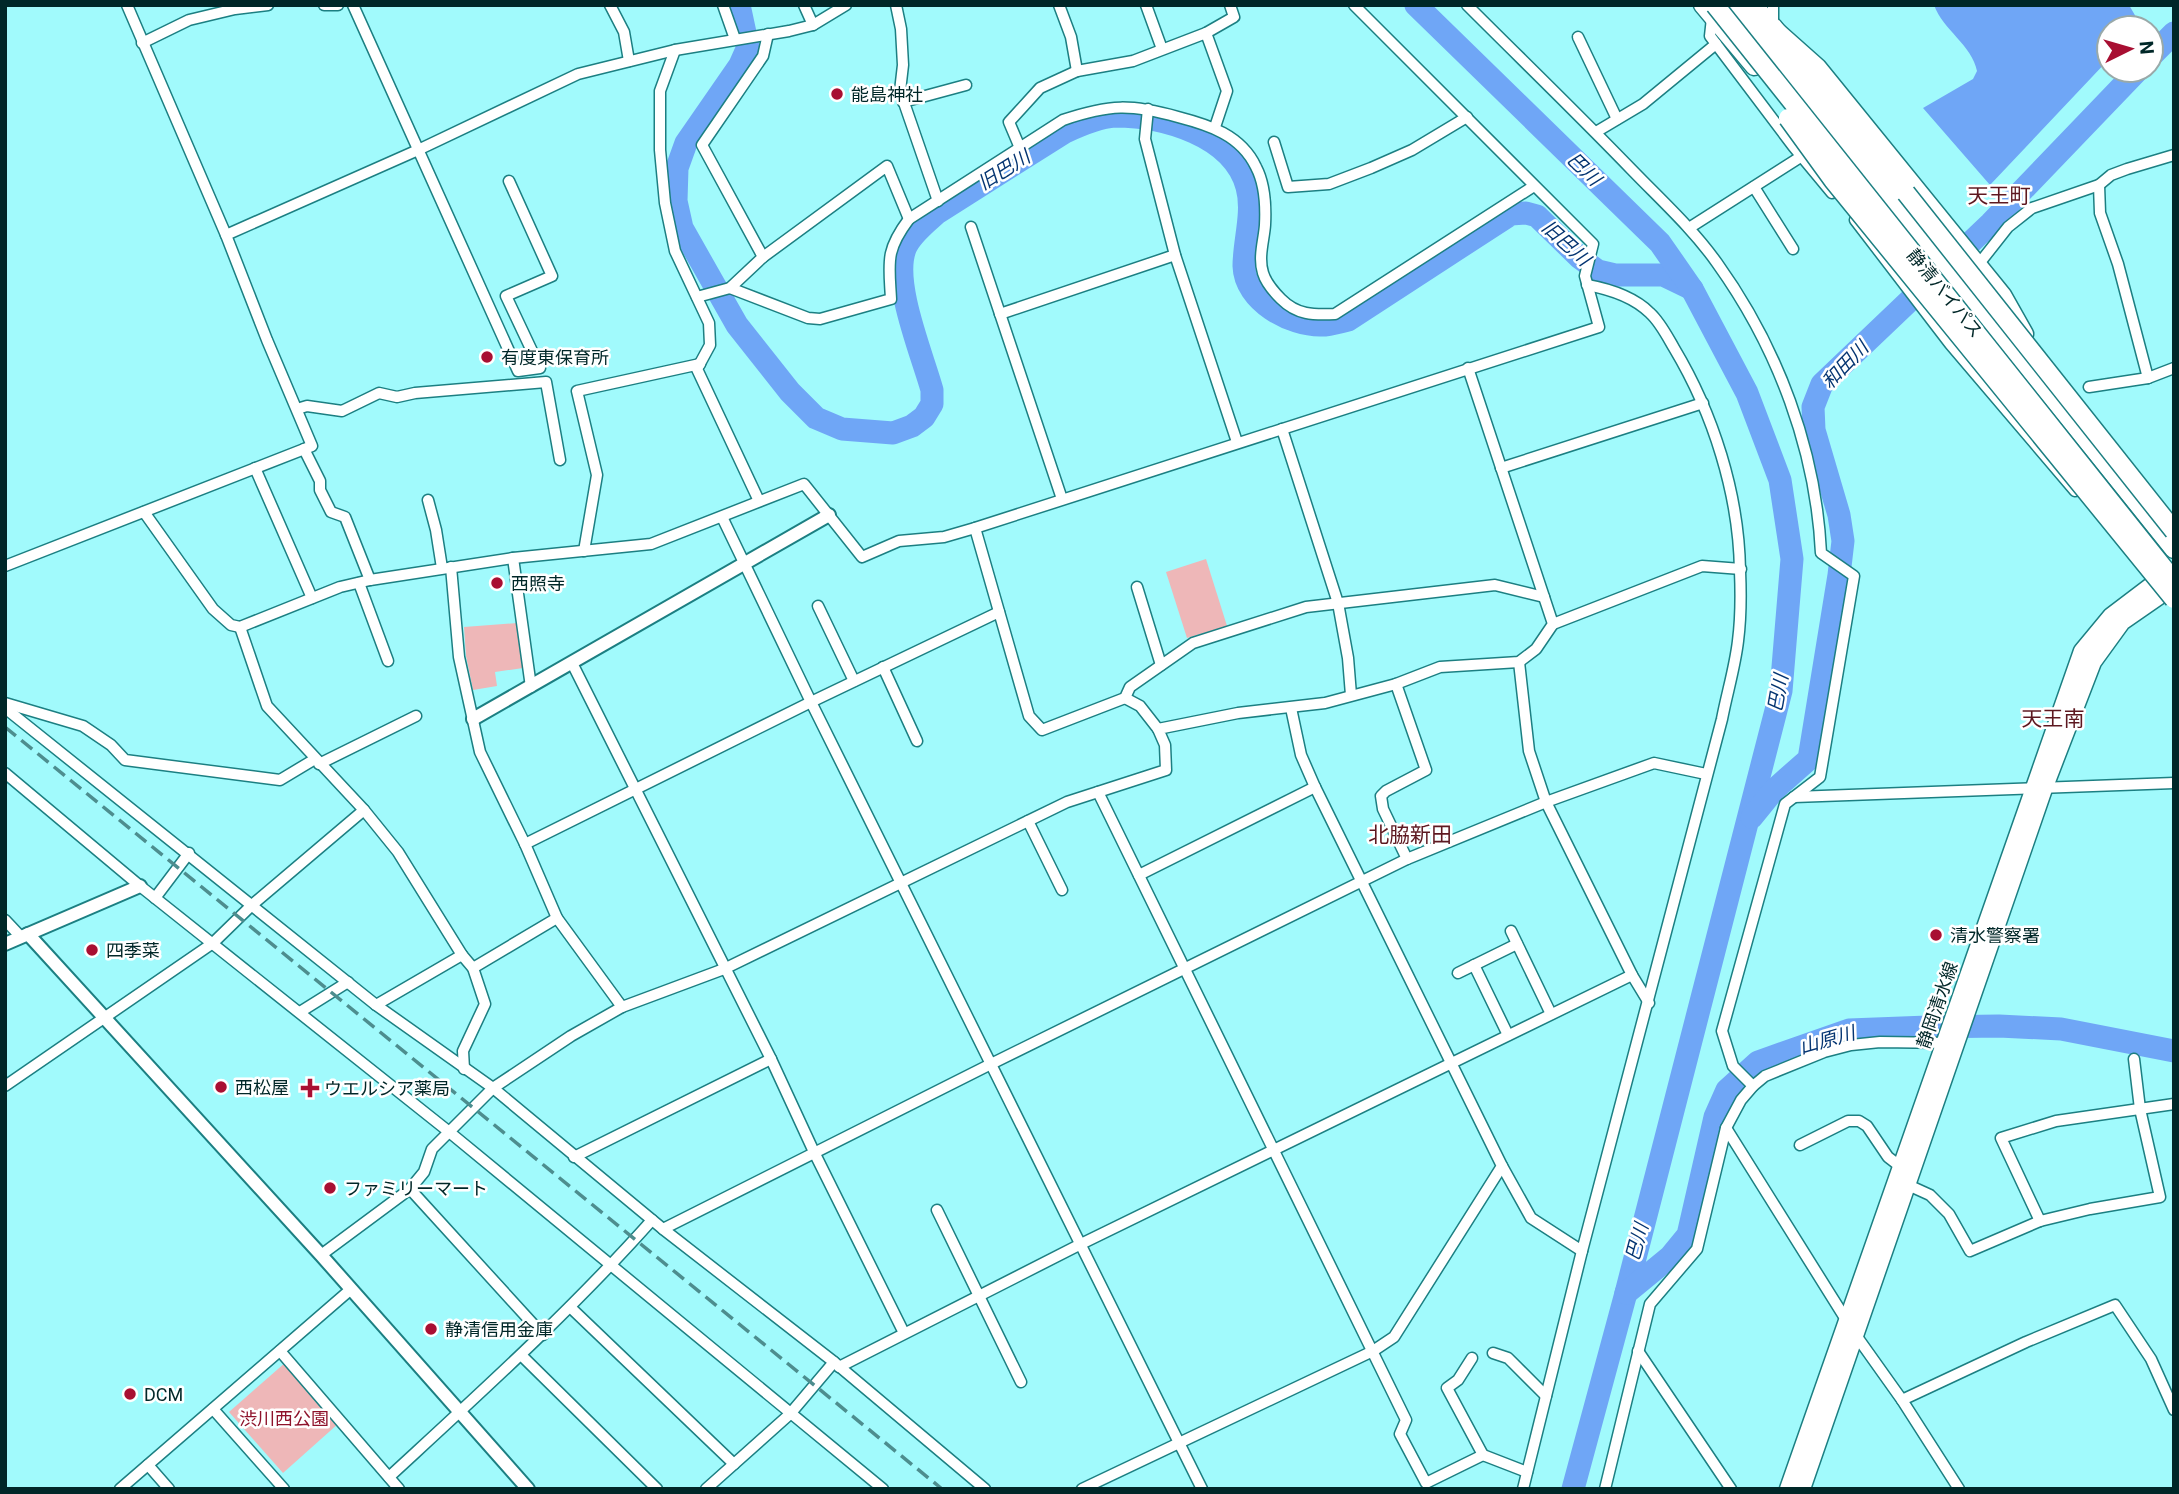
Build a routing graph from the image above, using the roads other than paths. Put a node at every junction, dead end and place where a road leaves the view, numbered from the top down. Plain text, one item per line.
1 (127, 5) edge
2 (268, 5) edge
3 (324, 5) edge
4 (331, 5) edge
5 (338, 5) edge
6 (353, 5) edge
7 (610, 5) edge
8 (723, 5) edge
9 (804, 5) edge
10 (846, 5) edge
11 (895, 5) edge
12 (1059, 5) edge
13 (1146, 5) edge
14 (1230, 5) edge
15 (1354, 5) edge
16 (1467, 5) edge
17 (1737, 5) edge
18 (1755, 5) edge
19 (1773, 5) edge
20 (1710, 9) edge
21 (813, 25) junction
22 (1773, 27) junction
23 (1206, 33) junction
24 (768, 34) junction
25 (1577, 37) dead end
26 (738, 39) junction
27 (142, 43) junction
28 (1716, 44) junction
29 (1162, 49) junction
30 (675, 50) junction
31 (629, 61) junction
32 (1077, 71) junction
33 (966, 85) dead end
34 (1780, 98) junction
35 (903, 102) junction
36 (1148, 109) junction
37 (1466, 117) junction
38 (1617, 119) junction
39 (1215, 127) junction
40 (1595, 132) junction
41 (1274, 142) dead end
42 (1020, 148) junction
43 (418, 150) junction
44 (2174, 155) edge
45 (1802, 156) junction
46 (509, 181) dead end
47 (2099, 185) junction
48 (1534, 186) junction
49 (1754, 187) junction
50 (938, 201) junction
51 (909, 219) junction
52 (971, 227) dead end
53 (1689, 228) junction
54 (226, 234) junction
55 (1793, 249) dead end
56 (1175, 255) junction
57 (764, 257) junction
58 (1978, 265) junction
59 (1586, 281) junction
60 (730, 288) junction
61 (697, 297) junction
62 (1000, 314) junction
63 (700, 364) junction
64 (2174, 368) edge
65 (1468, 369) junction
66 (2148, 378) junction
67 (2089, 387) dead end
68 (1703, 403) junction
69 (297, 410) junction
70 (1282, 429) junction
71 (1237, 442) junction
72 (304, 449) junction
73 (560, 460) dead end
74 (255, 468) junction
75 (1501, 468) junction
76 (1062, 499) junction
77 (428, 500) dead end
78 (759, 502) junction
79 (144, 512) junction
80 (829, 516) junction
81 (722, 517) junction
82 (975, 528) junction
83 (2174, 531) edge
84 (2174, 540) edge
85 (584, 551) junction
86 (513, 558) junction
87 (744, 564) junction
88 (5, 566) edge
89 (446, 567) junction
90 (1741, 569) junction
91 (2172, 571) edge
92 (370, 580) junction
93 (359, 583) junction
94 (1137, 587) dead end
95 (1544, 597) junction
96 (312, 598) junction
97 (2174, 599) edge
98 (1338, 603) junction
99 (818, 606) dead end
100 (999, 612) junction
101 (1553, 624) junction
102 (240, 627) junction
103 (388, 661) dead end
104 (1519, 662) junction
105 (572, 663) junction
106 (1161, 665) junction
107 (883, 667) junction
108 (854, 681) junction
109 (1396, 684) junction
110 (531, 687) junction
111 (1351, 695) junction
112 (1125, 698) junction
113 (811, 702) junction
114 (5, 706) edge
115 (1291, 708) junction
116 (416, 716) dead end
117 (473, 719) junction
118 (1158, 729) junction
119 (918, 741) dead end
120 (317, 761) junction
121 (5, 773) edge
122 (1706, 774) junction
123 (2174, 783) edge
124 (1315, 787) junction
125 (634, 789) junction
126 (2038, 789) junction
127 (1098, 792) junction
128 (1794, 797) junction
129 (1546, 802) junction
130 (364, 810) junction
131 (1028, 821) junction
132 (525, 844) junction
133 (189, 853) junction
134 (1406, 859) junction
135 (1139, 875) junction
136 (1363, 880) junction
137 (902, 883) junction
138 (140, 886) junction
139 (1062, 890) dead end
140 (155, 898) junction
141 (252, 905) junction
142 (557, 918) junction
143 (5, 920) edge
144 (1511, 931) dead end
145 (24, 936) junction
146 (213, 943) junction
147 (5, 944) edge
148 (1517, 944) junction
149 (462, 955) junction
150 (1475, 965) junction
151 (472, 968) junction
152 (724, 969) junction
153 (1186, 969) junction
154 (1458, 973) dead end
155 (1632, 975) junction
156 (348, 982) junction
157 (1649, 1003) junction
158 (376, 1005) junction
159 (622, 1007) junction
160 (300, 1013) junction
161 (1552, 1014) junction
162 (105, 1018) junction
163 (1508, 1035) junction
164 (1951, 1043) junction
165 (771, 1059) junction
166 (2134, 1059) dead end
167 (1452, 1062) junction
168 (991, 1063) junction
169 (464, 1069) junction
170 (5, 1086) edge
171 (1753, 1086) junction
172 (493, 1088) junction
173 (2174, 1104) edge
174 (2140, 1109) junction
175 (1726, 1128) junction
176 (448, 1131) junction
177 (1800, 1145) dead end
178 (1275, 1151) junction
179 (814, 1152) junction
180 (574, 1157) junction
181 (1502, 1166) junction
182 (1901, 1167) junction
183 (1908, 1185) junction
184 (410, 1189) junction
185 (937, 1210) dead end
186 (652, 1220) junction
187 (2040, 1221) junction
188 (663, 1229) junction
189 (1081, 1244) junction
190 (1582, 1251) junction
191 (321, 1255) junction
192 (612, 1265) junction
193 (350, 1290) junction
194 (979, 1296) junction
195 (570, 1307) junction
196 (1851, 1328) junction
197 (904, 1334) junction
198 (543, 1335) junction
199 (1638, 1350) junction
200 (280, 1351) junction
201 (1373, 1351) junction
202 (1493, 1353) dead end
203 (521, 1355) junction
204 (1472, 1359) dead end
205 (836, 1364) junction
206 (1021, 1382) dead end
207 (1546, 1396) junction
208 (1902, 1400) junction
209 (213, 1409) junction
210 (2174, 1410) edge
211 (459, 1413) junction
212 (790, 1414) junction
213 (1180, 1443) junction
214 (1483, 1455) junction
215 (734, 1464) junction
216 (148, 1465) junction
217 (1527, 1472) junction
218 (389, 1477) junction
219 (120, 1489) edge
220 (169, 1489) edge
221 (284, 1489) edge
222 (400, 1489) edge
223 (528, 1489) edge
224 (657, 1489) edge
225 (706, 1489) edge
226 (883, 1489) edge
227 (985, 1489) edge
228 (1082, 1489) edge
229 (1202, 1489) edge
230 (1523, 1489) edge
231 (1605, 1489) edge
232 (1731, 1489) edge
233 (1788, 1489) edge
234 (1802, 1489) edge
235 (1959, 1489) edge

1 - 27 street
2 - 27 street
3 - 4 street
4 - 5 street
6 - 43 street
7 - 31 street
8 - 26 street
9 - 21 street
10 - 21 street
11 - 35 street
12 - 32 street
13 - 29 street
14 - 23 street
15 - 37 street
16 - 40 street
17 - 91 highway, 静清バイパス
18 - 22 main road
19 - 22 street
20 - 28 street
20 - 34 main road
20 - 91 highway, 静清バイパス, bridge
21 - 24 street
22 - 58 main road
22 - 83 highway, bridge
23 - 29 street
23 - 39 street
24 - 26 street
24 - 57 street
25 - 38 street
26 - 30 street
27 - 54 street
28 - 38 street
28 - 45 street
29 - 32 street
30 - 31 street
30 - 61 street
31 - 43 street
32 - 42 street
33 - 35 street
34 - 91 main road
34 - 97 highway, bridge
35 - 50 street
36 - 39 street
36 - 42 street
36 - 56 street
37 - 41 street
37 - 48 street
38 - 40 street
39 - 48 street
40 - 53 street
42 - 50 street
43 - 46 street
43 - 54 street
44 - 47 street
45 - 49 street
45 - 91 street
47 - 58 street
47 - 66 street
48 - 59 street
49 - 53 street
49 - 55 street
50 - 51 street
51 - 57 street
51 - 60 street
52 - 62 street
53 - 128 street
54 - 69 street
56 - 62 street
56 - 71 street
57 - 60 street
58 - 84 main road
59 - 65 street
59 - 68 street
60 - 61 street
61 - 63 street
62 - 76 street
63 - 78 street
63 - 85 street
64 - 66 street
65 - 70 street
65 - 75 street
66 - 67 street
68 - 75 street
68 - 90 street
69 - 72 street
69 - 73 street
70 - 71 street
70 - 98 street
71 - 76 street
72 - 74 street
72 - 92 street
74 - 79 street
74 - 96 street
75 - 95 street
76 - 82 street
77 - 89 street
78 - 80 street
78 - 81 street
79 - 88 street
79 - 102 street
80 - 82 street
80 - 87 street
81 - 85 street
81 - 87 street
82 - 100 street
85 - 86 street
86 - 89 street
86 - 110 street
87 - 105 street
87 - 113 street
89 - 92 street
89 - 117 street
90 - 101 street
90 - 122 street
91 - 126 main road, 静岡清水線
92 - 93 street
93 - 96 street
93 - 103 street
94 - 106 street
95 - 98 street
95 - 101 street
96 - 102 street
98 - 106 street
98 - 111 street
99 - 108 street
100 - 107 street
100 - 112 street
101 - 104 street
102 - 120 street
104 - 109 street
104 - 129 street
105 - 110 street
105 - 125 street
106 - 112 street
107 - 108 street
107 - 119 street
108 - 113 street
109 - 111 street
109 - 134 street
110 - 117 street
111 - 115 street
112 - 118 street
113 - 125 street
113 - 137 street
114 - 120 street
114 - 133 street
115 - 118 street
115 - 124 street
116 - 120 street
117 - 132 street
118 - 127 street
120 - 130 street
121 - 138 street
122 - 129 street
122 - 157 street
123 - 126 street
124 - 135 street
124 - 136 street
125 - 132 street
125 - 152 street
126 - 128 street
126 - 164 main road, 静岡清水線
127 - 131 street
127 - 135 street
128 - 171 street
129 - 134 street
129 - 155 street
130 - 141 street
130 - 149 street
131 - 137 street
131 - 139 street
132 - 142 street
133 - 140 street
133 - 141 street
134 - 136 street
135 - 153 street
136 - 153 street
136 - 167 street
137 - 152 street
137 - 168 street
138 - 140 street
138 - 145 street
140 - 146 street
141 - 146 street
141 - 156 street
142 - 151 street
142 - 159 street
143 - 145 street
144 - 148 street
145 - 147 street
145 - 162 street
146 - 160 street
146 - 162 street
148 - 150 street
148 - 161 street
149 - 151 street
149 - 158 street
150 - 154 street
150 - 163 street
151 - 169 street
152 - 159 street
152 - 165 street
153 - 168 street
153 - 178 street
155 - 157 street
155 - 161 street
156 - 158 street
156 - 160 street
157 - 190 street
158 - 169 street
159 - 172 street
160 - 176 street
161 - 163 street
162 - 170 street
162 - 191 street
163 - 167 street
164 - 171 street
164 - 182 main road, 静岡清水線
164 - 183 main road, 静岡清水線
165 - 179 street
165 - 180 street
166 - 174 street
167 - 178 street
167 - 181 street
168 - 179 street
168 - 189 street
169 - 172 street
171 - 175 street
172 - 176 street
172 - 180 street
173 - 174 street
174 - 187 street
174 - 187 street
175 - 196 street
175 - 199 street
176 - 184 street
176 - 192 street
177 - 182 street
178 - 189 street
178 - 201 street
179 - 188 street
179 - 197 street
180 - 186 street
181 - 190 street
181 - 201 street
182 - 196 main road, 静岡清水線
183 - 187 street
183 - 196 main road, 静岡清水線
184 - 191 street
184 - 198 street
185 - 194 street
186 - 188 street
186 - 192 street
188 - 205 street
189 - 194 street
189 - 213 street
190 - 207 street
191 - 193 street
192 - 195 street
192 - 212 street
193 - 200 street
193 - 211 street
194 - 197 street
194 - 206 street
195 - 198 street
195 - 215 street
196 - 208 street
196 - 233 main road, 静岡清水線
196 - 234 main road, 静岡清水線
197 - 205 street
198 - 203 street
199 - 231 street
199 - 232 street
200 - 209 street
200 - 218 street
201 - 213 street
201 - 214 street
202 - 207 street
203 - 211 street
203 - 224 street
204 - 214 street
205 - 212 street
205 - 227 street
207 - 217 street
208 - 210 street
208 - 235 street
209 - 216 street
209 - 221 street
211 - 218 street
211 - 223 street
212 - 215 street
212 - 226 street
213 - 228 street
213 - 229 street
214 - 217 street
215 - 225 street
216 - 219 street
216 - 220 street
217 - 230 street
218 - 222 street

